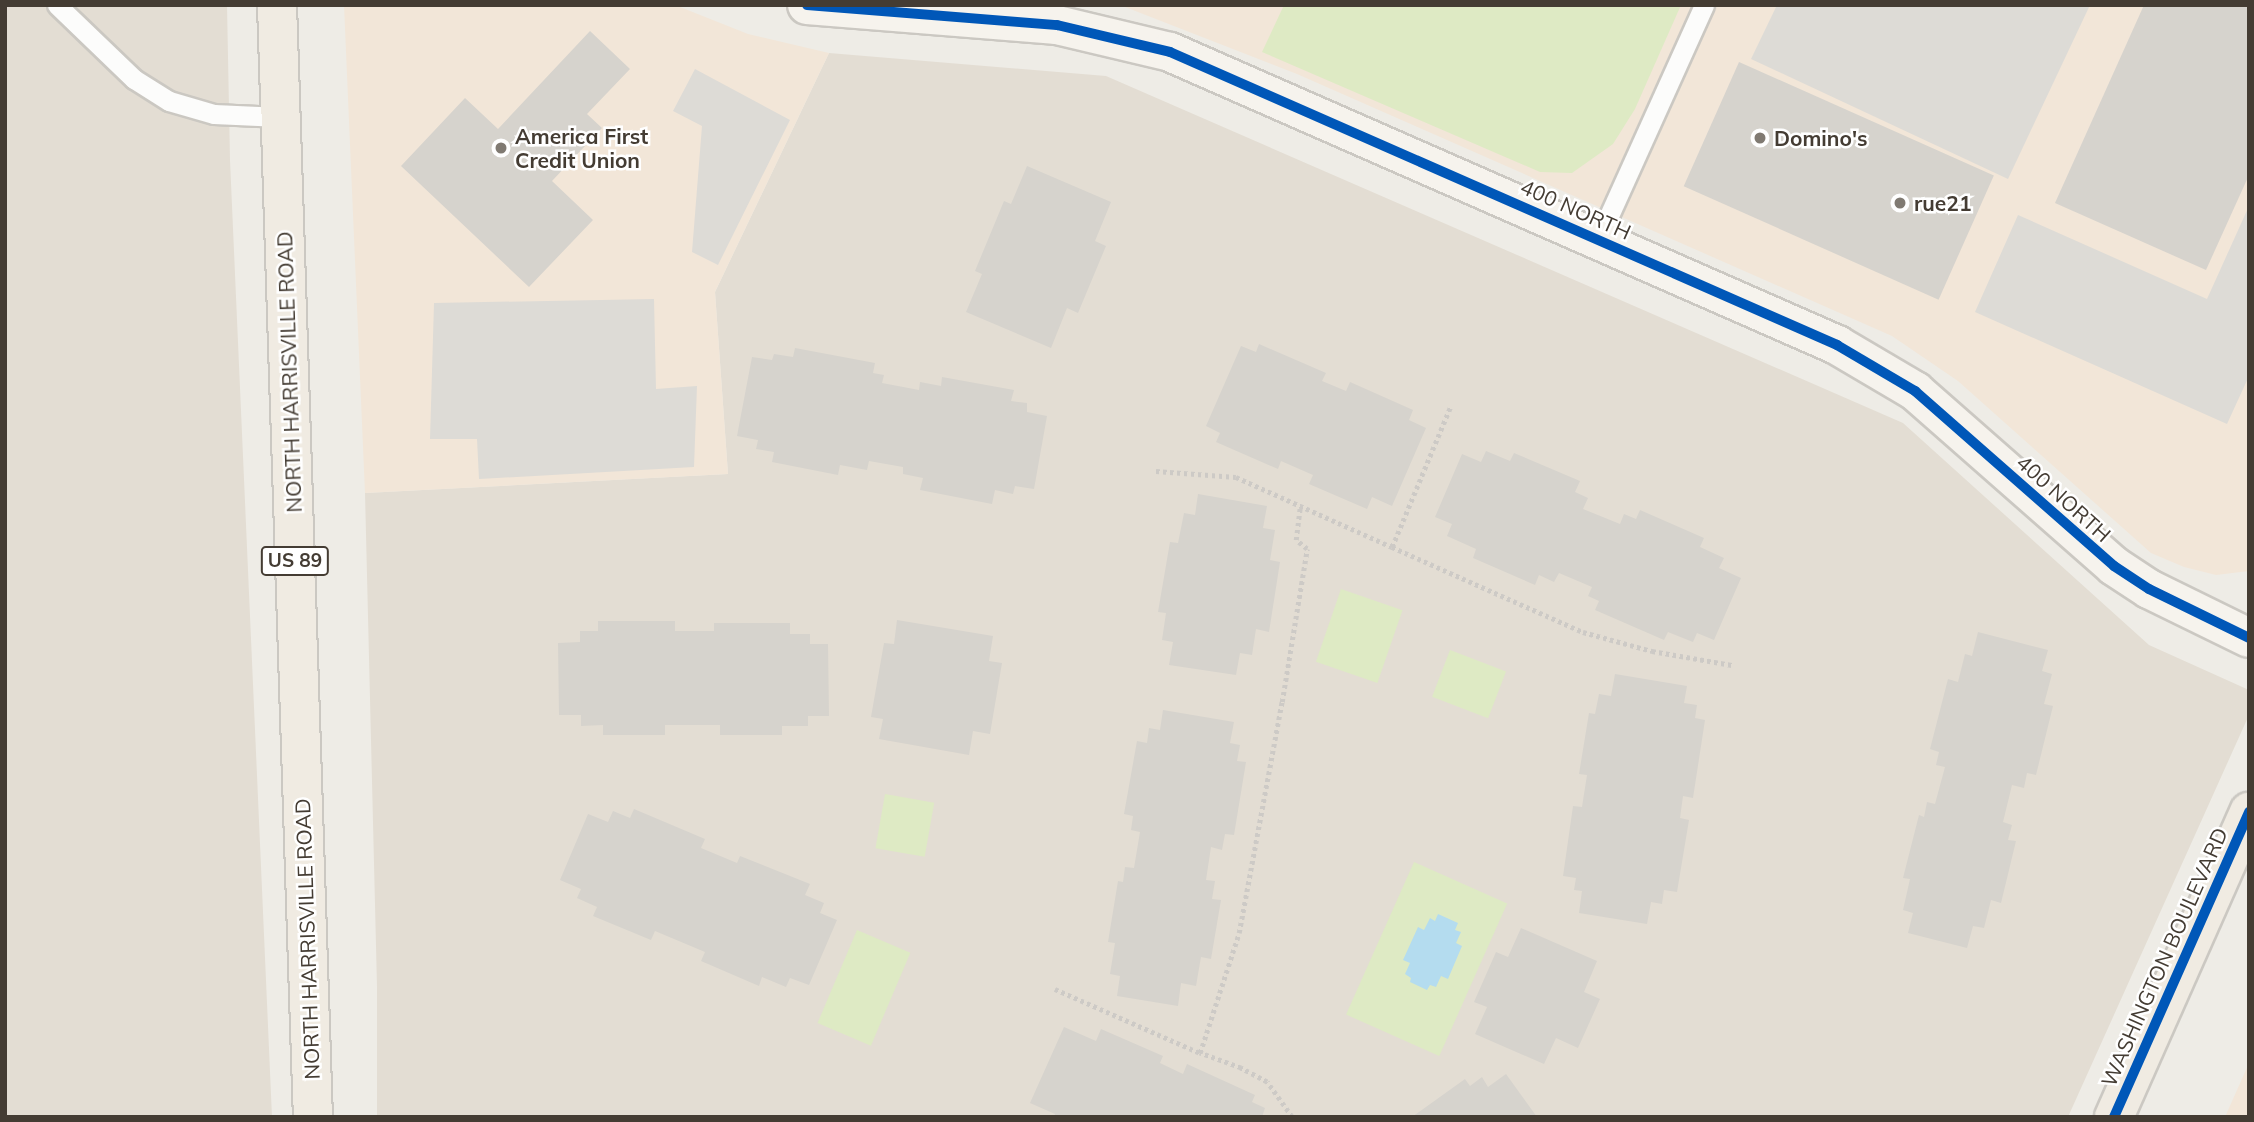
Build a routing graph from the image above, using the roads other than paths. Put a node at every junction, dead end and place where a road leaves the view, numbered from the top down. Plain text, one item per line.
1 (57, 5) edge
2 (277, 5) edge
3 (807, 5) edge
4 (1704, 5) edge
5 (864, 7) edge
6 (280, 117) junction
7 (1598, 240) junction
8 (2249, 639) edge
9 (2249, 812) edge
10 (313, 1117) edge
11 (2114, 1117) edge

1 - 6 lane
2 - 6 main road, NORTH HARRISVILLE ROAD / US 89
3 - 5 street, 400 NORTH
4 - 7 lane
5 - 7 street, 400 NORTH
6 - 10 main road, NORTH HARRISVILLE ROAD / US 89
7 - 8 street, 400 NORTH
9 - 11 main road, WASHINGTON BOULEVARD

